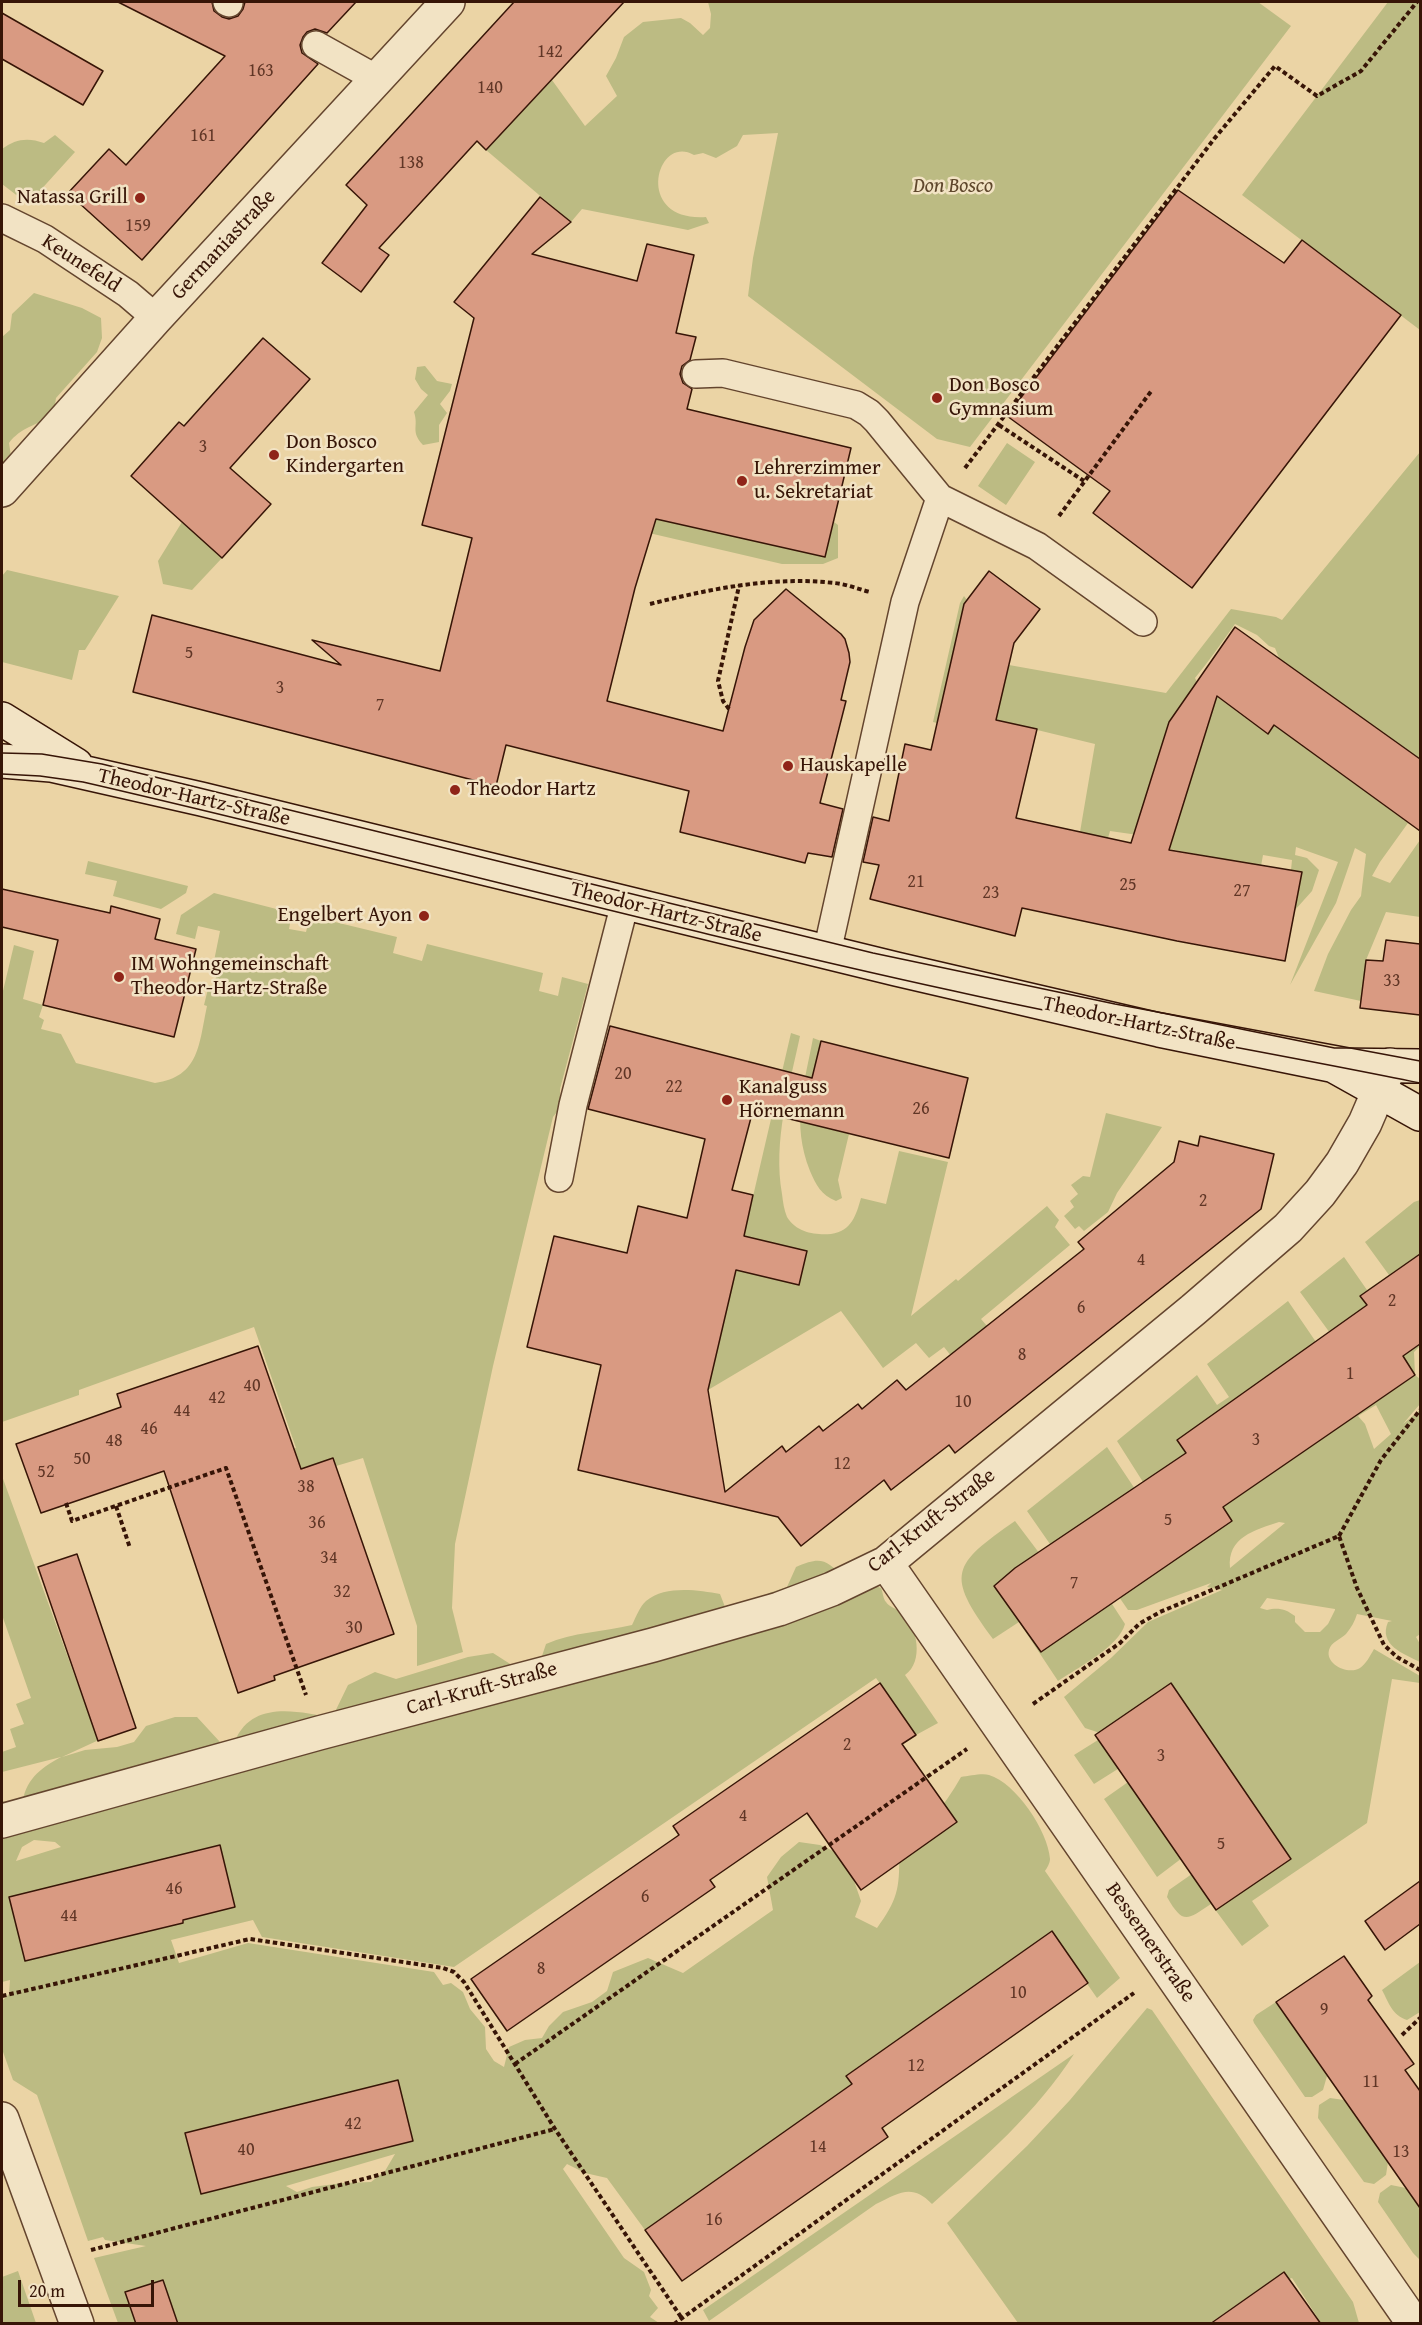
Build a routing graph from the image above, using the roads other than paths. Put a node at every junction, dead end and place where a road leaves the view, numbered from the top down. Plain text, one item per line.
1 (448, 2) edge
2 (316, 45) dead end
3 (377, 79) junction
4 (2, 218) edge
5 (156, 318) junction
6 (696, 374) dead end
7 (2, 490) edge
8 (940, 498) junction
9 (1143, 622) dead end
10 (2, 719) edge
11 (2, 761) edge
12 (87, 773) junction
13 (626, 903) junction
14 (827, 952) junction
15 (1397, 1074) edge
16 (1420, 1114) edge
17 (559, 1178) dead end
18 (886, 1563) junction
19 (2, 1821) edge
20 (2, 2119) edge
21 (77, 2324) edge
22 (1414, 2324) edge

1 - 3 street, Germaniastraße
2 - 3 lane
3 - 5 street, Germaniastraße
4 - 5 lane, Keunefeld
5 - 7 street, Germaniastraße
6 - 8 lane
8 - 9 lane
8 - 14 lane
10 - 12 street
11 - 12 street, Theodor-Hartz-Straße
12 - 13 street, Theodor-Hartz-Straße
13 - 14 street, Theodor-Hartz-Straße
13 - 17 lane
14 - 15 street, Theodor-Hartz-Straße
15 - 16 street, Theodor-Hartz-Straße
15 - 18 street, Carl-Kruft-Straße
18 - 19 street, Carl-Kruft-Straße
18 - 22 street, Bessemerstraße
20 - 21 street

